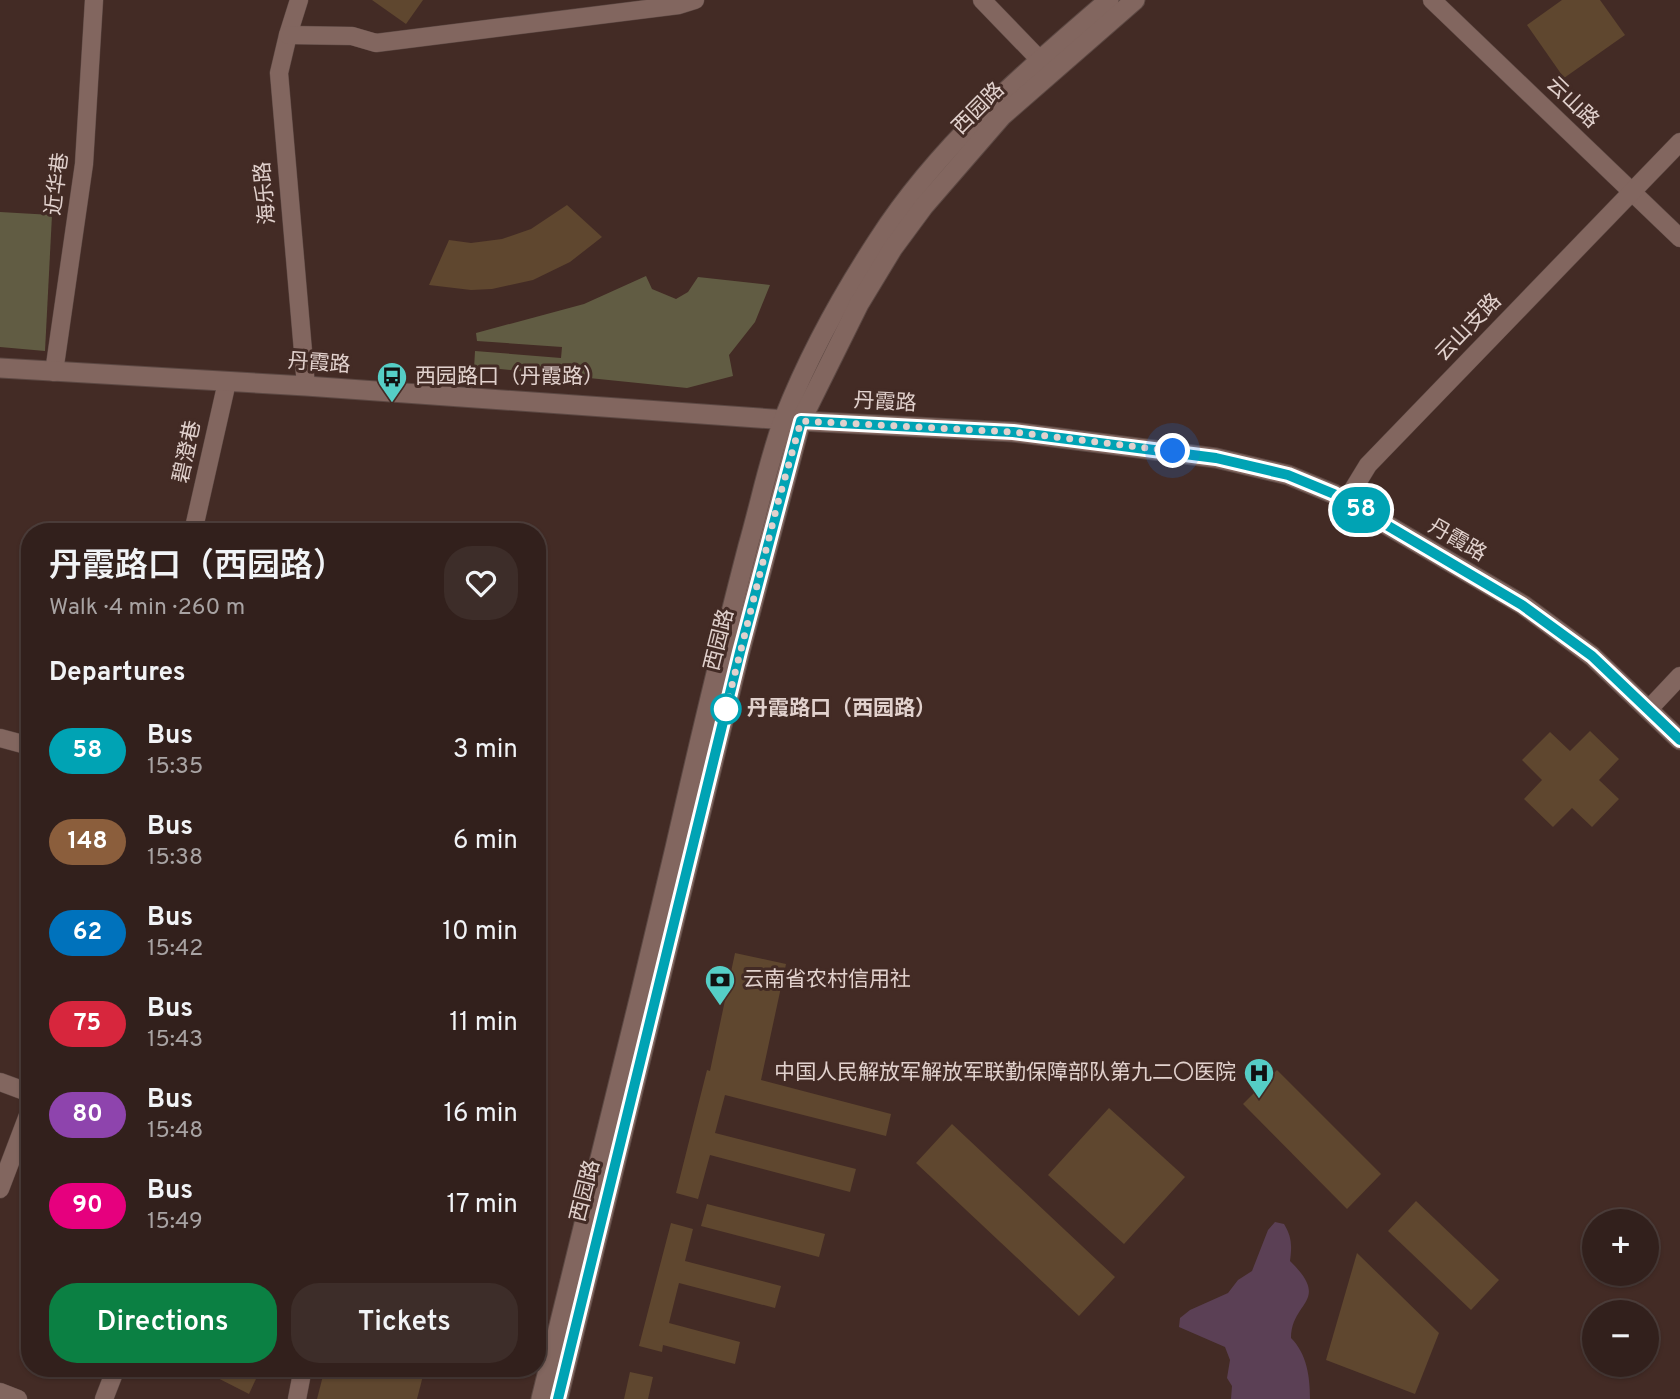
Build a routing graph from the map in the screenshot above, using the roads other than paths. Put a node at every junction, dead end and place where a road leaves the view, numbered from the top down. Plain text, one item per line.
1 (94, 0) edge
2 (299, 0) edge
3 (695, 0) edge
4 (982, 0) edge
5 (1109, 0) edge
6 (1135, 0) edge
7 (1432, 0) edge
8 (288, 35) junction
9 (1040, 60) junction
10 (1680, 142) edge
11 (1632, 192) junction
12 (1680, 238) edge
13 (0, 368) edge
14 (54, 372) junction
15 (227, 382) junction
16 (306, 386) junction
17 (792, 420) junction
18 (1346, 501) junction
19 (196, 523) edge
20 (1680, 676) edge
21 (1648, 710) junction
22 (0, 738) edge
23 (1680, 740) edge
24 (21, 744) edge
25 (0, 1082) edge
26 (21, 1090) edge
27 (21, 1134) edge
28 (0, 1189) edge
29 (113, 1377) edge
30 (301, 1377) edge
31 (0, 1392) edge
32 (18, 1399) edge
33 (104, 1399) edge
34 (297, 1399) edge
35 (541, 1399) edge
36 (558, 1399) edge

1 - 14 street, 近华巷
2 - 8 street, 海乐路
3 - 8 street
4 - 9 street
5 - 9 main road, 西园路
6 - 17 main road, 西园路
7 - 11 street, 云山路
8 - 16 street, 海乐路
9 - 17 main road, 西园路
10 - 11 street, 云山支路
11 - 12 street, 云山路
11 - 18 street, 云山支路
13 - 14 main road, 丹霞路
14 - 15 main road, 丹霞路
15 - 16 main road, 丹霞路
15 - 19 street, 碧澄巷
16 - 17 main road, 丹霞路
17 - 18 main road, 丹霞路
17 - 35 main road, 西园路
17 - 36 main road, 西园路
18 - 21 main road, 丹霞路
20 - 21 street
21 - 23 main road, 丹霞路
22 - 24 street
25 - 26 street
27 - 28 street
29 - 33 street
30 - 34 street
31 - 32 street

